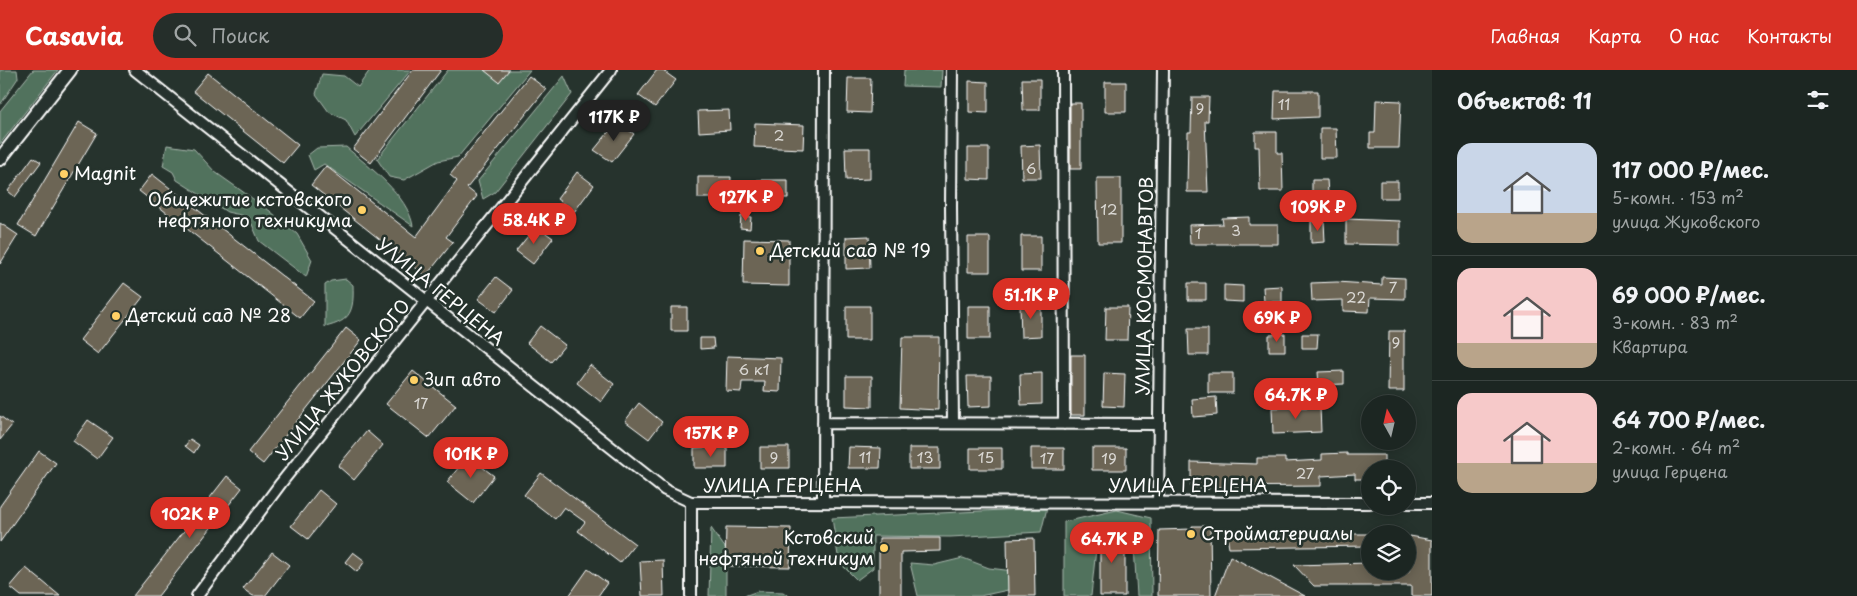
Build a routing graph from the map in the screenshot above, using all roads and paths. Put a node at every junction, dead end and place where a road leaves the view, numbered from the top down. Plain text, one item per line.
1 (70, 70) edge
2 (135, 70) edge
3 (611, 70) edge
4 (824, 70) edge
5 (952, 70) edge
6 (1063, 70) edge
7 (1163, 70) edge
8 (0, 159) edge
9 (428, 302) junction
10 (823, 423) junction
11 (954, 423) junction
12 (1064, 424) junction
13 (1159, 424) junction
14 (823, 501) junction
15 (691, 502) junction
16 (1158, 502) junction
17 (1361, 502) edge
18 (1416, 503) edge
19 (1432, 503) edge
20 (196, 596) edge
21 (691, 596) edge

1 - 8 street
2 - 9 street, УЛИЦА ГЕРЦЕНА
3 - 9 street, УЛИЦА ЖУКОВСКОГО
4 - 10 street
5 - 11 street
6 - 12 street
7 - 13 street, УЛИЦА КОСМОНАВТОВ
9 - 15 street, УЛИЦА ГЕРЦЕНА
9 - 20 street, УЛИЦА ЖУКОВСКОГО
10 - 11 street
10 - 14 street
11 - 12 street
12 - 13 street
13 - 16 street, УЛИЦА КОСМОНАВТОВ
14 - 15 street, УЛИЦА ГЕРЦЕНА
14 - 16 street, УЛИЦА ГЕРЦЕНА
15 - 21 street
16 - 17 street, УЛИЦА ГЕРЦЕНА
18 - 19 street

